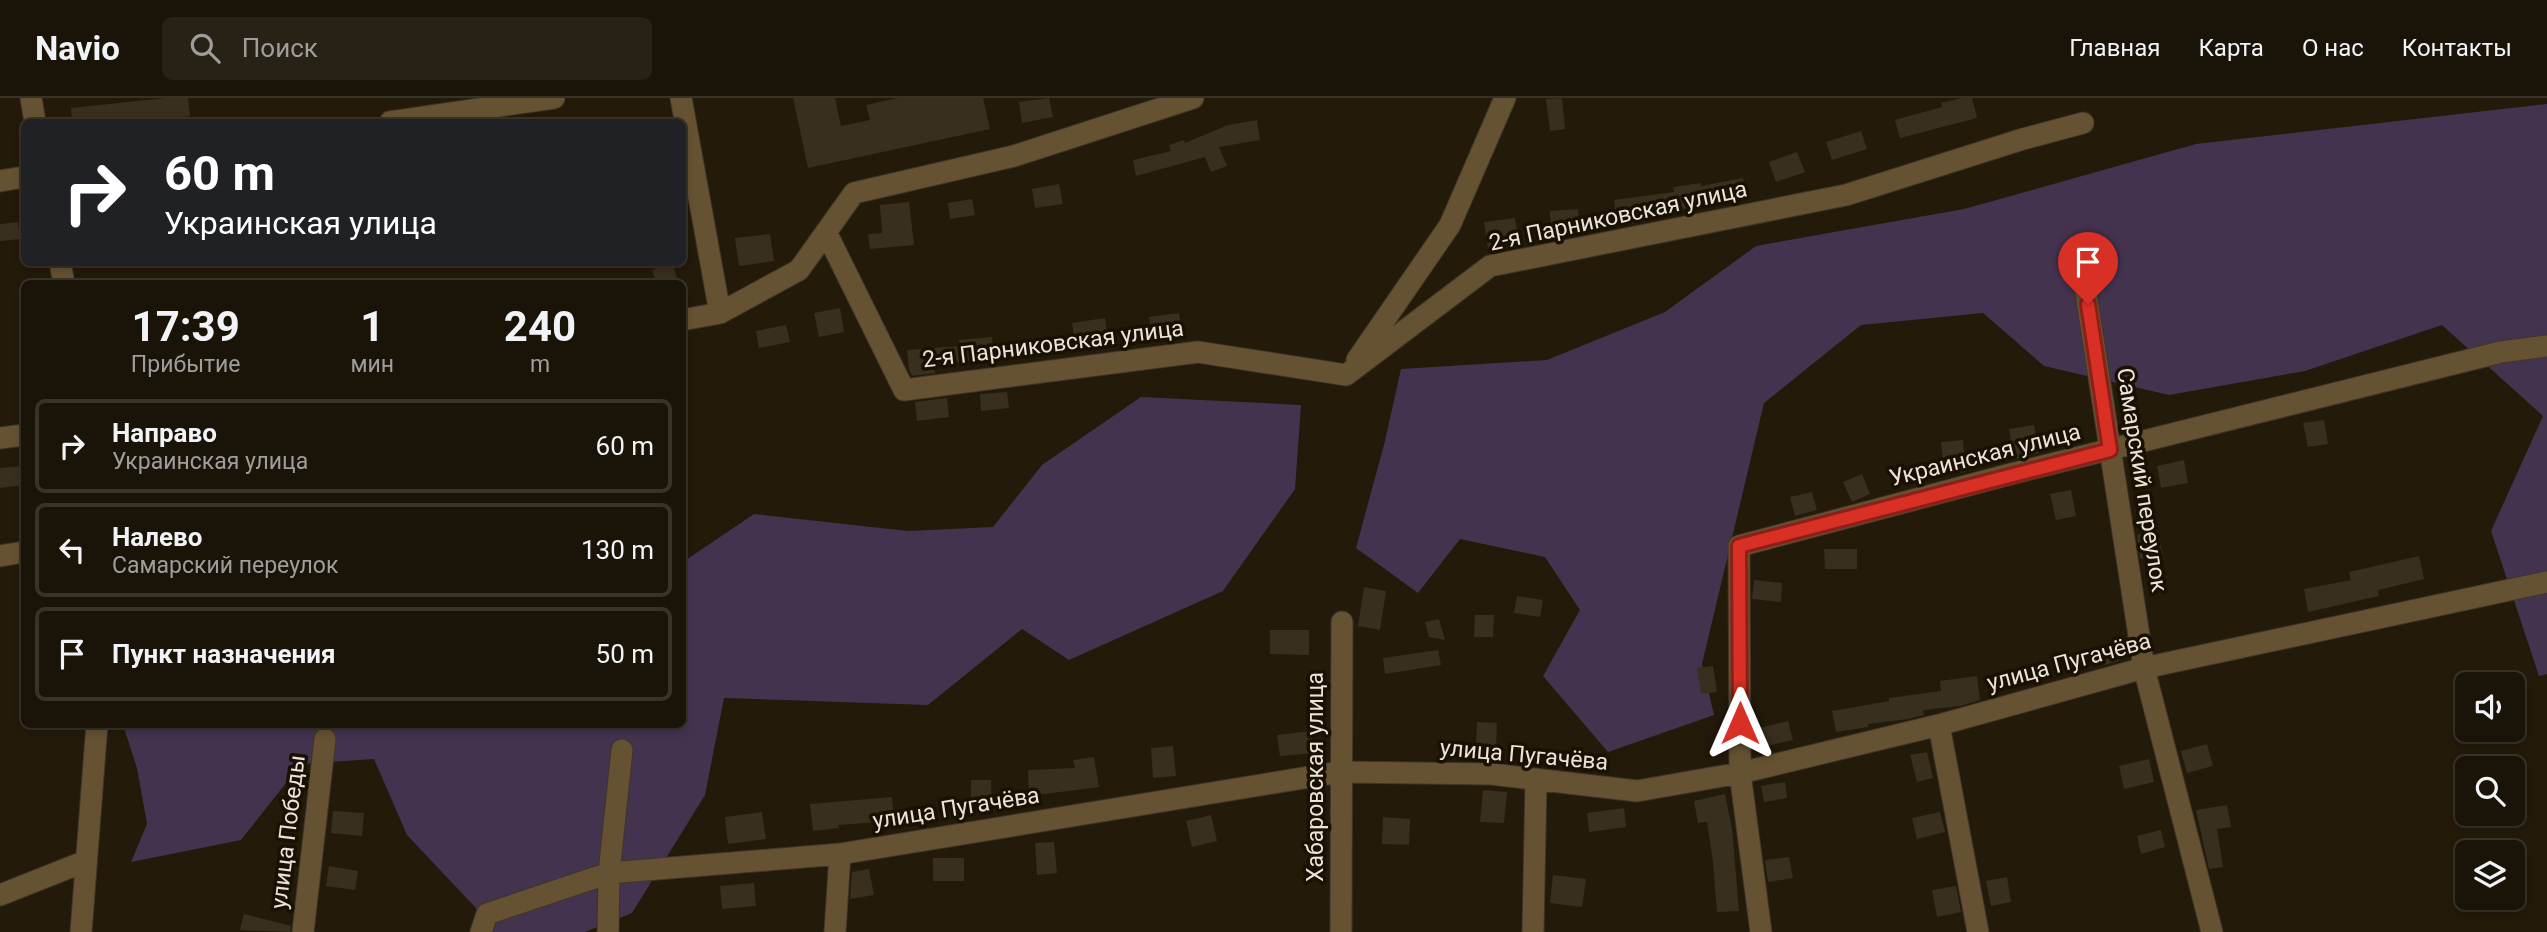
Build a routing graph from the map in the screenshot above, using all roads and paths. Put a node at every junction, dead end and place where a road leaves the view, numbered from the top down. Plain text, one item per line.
1 (31, 98) edge
2 (554, 98) edge
3 (681, 98) edge
4 (1193, 98) edge
5 (1505, 98) edge
6 (34, 119) edge
7 (410, 119) edge
8 (685, 119) edge
9 (2084, 123) dead end
10 (686, 126) edge
11 (21, 178) edge
12 (0, 181) edge
13 (826, 232) junction
14 (2084, 279) dead end
15 (720, 313) junction
16 (686, 319) edge
17 (2547, 346) edge
18 (1346, 375) junction
19 (21, 435) edge
20 (0, 438) edge
21 (2110, 450) junction
22 (21, 552) edge
23 (0, 556) edge
24 (2547, 582) edge
25 (1342, 622) dead end
26 (2144, 668) junction
27 (1938, 725) junction
28 (97, 728) edge
29 (325, 739) dead end
30 (622, 750) dead end
31 (1340, 772) junction
32 (1740, 773) junction
33 (1536, 780) junction
34 (840, 854) junction
35 (86, 861) junction
36 (609, 873) junction
37 (0, 895) edge
38 (484, 923) edge
39 (81, 932) edge
40 (303, 932) edge
41 (608, 932) edge
42 (835, 932) edge
43 (1341, 932) edge
44 (1533, 932) edge
45 (1761, 932) edge
46 (1978, 932) edge
47 (2212, 932) edge

1 - 6 street
2 - 7 street
3 - 8 street
4 - 13 street
5 - 18 street
9 - 18 street, 2-я Парниковская улица
10 - 15 street
11 - 12 street
13 - 15 street
13 - 18 street, 2-я Парниковская улица
14 - 21 street, Самарский переулок
15 - 16 street
17 - 21 street, Украинская улица
19 - 20 street
21 - 26 street, Самарский переулок
21 - 32 street, Украинская улица
22 - 23 street
24 - 26 street, улица Пугачёва
25 - 31 street, Хабаровская улица
26 - 27 street, улица Пугачёва
26 - 47 street, Самарский переулок
27 - 32 street, улица Пугачёва
27 - 46 street
28 - 35 street
29 - 40 street, улица Победы
30 - 36 street
31 - 33 street, улица Пугачёва
31 - 34 street, улица Пугачёва
31 - 43 street, Хабаровская улица
32 - 33 street, улица Пугачёва
32 - 45 street
33 - 44 street
34 - 36 street, улица Пугачёва
34 - 42 street
35 - 37 street
35 - 39 street
36 - 38 street, улица Пугачёва
36 - 41 street

